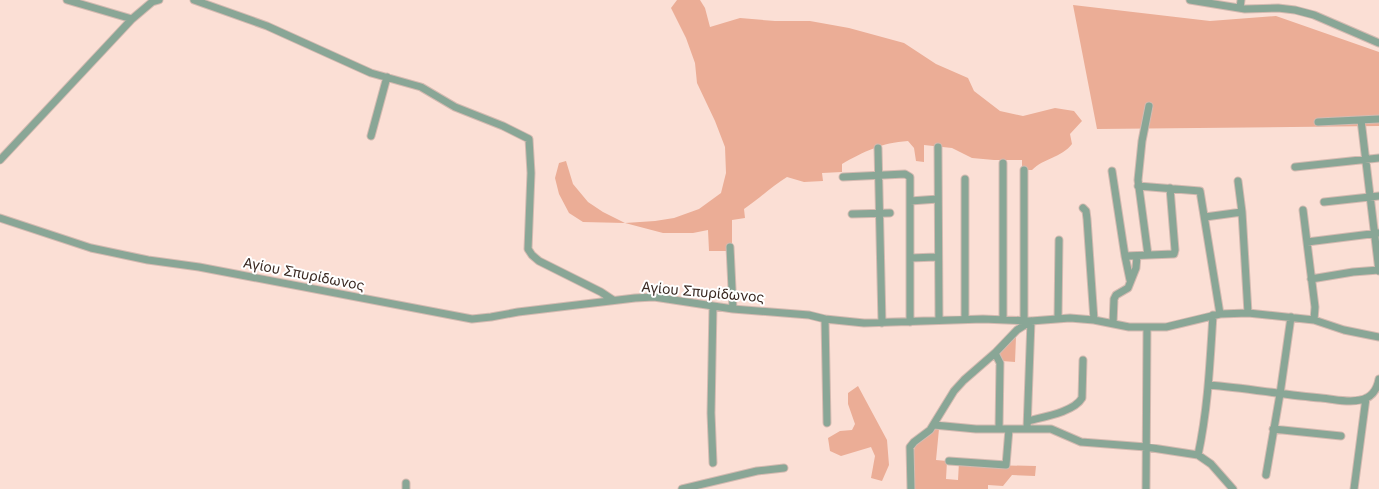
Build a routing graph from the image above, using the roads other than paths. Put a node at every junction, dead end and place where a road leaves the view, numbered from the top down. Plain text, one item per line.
1 (67, 0) edge
2 (194, 0) edge
3 (1190, 0) edge
4 (1242, 0) edge
5 (154, 1) edge
6 (1240, 8) junction
7 (132, 19) junction
8 (1379, 43) edge
9 (387, 77) junction
10 (1149, 106) dead end
11 (1379, 119) edge
12 (1361, 120) junction
13 (1318, 122) dead end
14 (370, 136) dead end
15 (938, 146) dead end
16 (878, 148) dead end
17 (1379, 158) edge
18 (0, 160) edge
19 (1364, 160) junction
20 (1003, 163) dead end
21 (1295, 167) dead end
22 (1024, 170) dead end
23 (1112, 172) dead end
24 (879, 175) junction
25 (843, 176) dead end
26 (966, 179) dead end
27 (1238, 182) dead end
28 (1138, 186) junction
29 (1170, 188) junction
30 (1379, 196) edge
31 (1369, 197) junction
32 (938, 199) junction
33 (910, 201) junction
34 (1324, 202) dead end
35 (1083, 208) dead end
36 (1303, 210) dead end
37 (1242, 212) junction
38 (880, 213) junction
39 (890, 213) dead end
40 (852, 214) dead end
41 (1205, 217) junction
42 (0, 218) edge
43 (1376, 233) edge
44 (1059, 240) dead end
45 (1307, 242) junction
46 (730, 247) dead end
47 (1377, 247) edge
48 (1148, 255) junction
49 (1125, 256) junction
50 (1138, 256) junction
51 (937, 257) junction
52 (910, 258) junction
53 (1379, 271) edge
54 (1311, 279) junction
55 (1130, 280) junction
56 (613, 301) junction
57 (713, 306) junction
58 (733, 309) junction
59 (1248, 313) junction
60 (1217, 315) junction
61 (1291, 318) junction
62 (825, 319) junction
63 (965, 319) junction
64 (1003, 319) junction
65 (1058, 319) junction
66 (939, 320) junction
67 (1094, 320) junction
68 (1314, 320) junction
69 (1024, 321) junction
70 (910, 322) junction
71 (882, 323) junction
72 (1113, 324) junction
73 (1147, 328) junction
74 (1017, 330) junction
75 (1379, 337) edge
76 (995, 353) junction
77 (1084, 360) dead end
78 (1379, 379) edge
79 (1209, 385) junction
80 (1280, 394) junction
81 (1376, 395) edge
82 (1366, 398) junction
83 (827, 423) dead end
84 (934, 425) junction
85 (1028, 425) junction
86 (999, 429) junction
87 (1009, 429) junction
88 (1274, 429) junction
89 (1341, 436) dead end
90 (1146, 447) junction
91 (1198, 455) junction
92 (948, 461) dead end
93 (713, 463) dead end
94 (784, 468) dead end
95 (1266, 475) dead end
96 (682, 489) edge
97 (911, 489) edge
98 (1146, 489) edge
99 (1233, 489) edge
100 (1354, 489) edge

1 - 7 street
2 - 9 street
3 - 6 street
4 - 6 street
5 - 7 street
6 - 8 street
7 - 18 street
9 - 14 street
9 - 56 street
10 - 28 street
11 - 12 street
12 - 13 street
12 - 19 street
15 - 32 street
16 - 24 street
17 - 19 street
19 - 21 street
19 - 31 street
20 - 64 street
22 - 69 street
23 - 49 street
24 - 25 street
24 - 33 street
24 - 38 street
26 - 63 street
27 - 37 street
28 - 29 street
28 - 48 street
29 - 41 street
29 - 48 street
30 - 31 street
31 - 34 street
31 - 43 street
32 - 33 street
32 - 51 street
33 - 52 street
35 - 67 street
36 - 45 street
37 - 41 street
37 - 59 street
38 - 39 street
38 - 40 street
38 - 71 street
41 - 60 street
42 - 56 street, Αγίου Σπυρίδωνος
43 - 45 street
43 - 47 street
44 - 65 street
45 - 54 street
46 - 58 street
47 - 53 street
48 - 50 street
49 - 50 street
49 - 55 street
50 - 55 street
51 - 52 street
51 - 66 street
52 - 70 street
53 - 54 street
54 - 68 street
55 - 72 street
56 - 57 street, Αγίου Σπυρίδωνος
57 - 58 street, Αγίου Σπυρίδωνος
57 - 93 street
58 - 62 street, Αγίου Σπυρίδωνος
59 - 60 street, Αγίου Σπυρίδωνος
59 - 61 street, Αγίου Σπυρίδωνος
60 - 73 street, Αγίου Σπυρίδωνος
60 - 79 street
61 - 68 street, Αγίου Σπυρίδωνος
61 - 80 street
62 - 71 street, Αγίου Σπυρίδωνος
62 - 83 street
63 - 64 street, Αγίου Σπυρίδωνος
63 - 66 street, Αγίου Σπυρίδωνος
64 - 69 street, Αγίου Σπυρίδωνος
65 - 67 street, Αγίου Σπυρίδωνος
65 - 69 street, Αγίου Σπυρίδωνος
66 - 70 street, Αγίου Σπυρίδωνος
67 - 72 street, Αγίου Σπυρίδωνος
68 - 75 street, Αγίου Σπυρίδωνος
69 - 74 street
69 - 74 street
69 - 85 street
70 - 71 street, Αγίου Σπυρίδωνος
72 - 73 street, Αγίου Σπυρίδωνος
73 - 90 street
74 - 76 street
76 - 84 street
76 - 86 street
77 - 85 street
78 - 81 street
79 - 80 street
79 - 91 street
80 - 82 street
80 - 88 street
81 - 82 street
82 - 100 street
84 - 86 street
84 - 97 street
85 - 87 street
85 - 90 street
86 - 87 street
87 - 92 street
88 - 89 street
88 - 95 street
90 - 91 street
90 - 98 street
91 - 99 street
94 - 96 street

